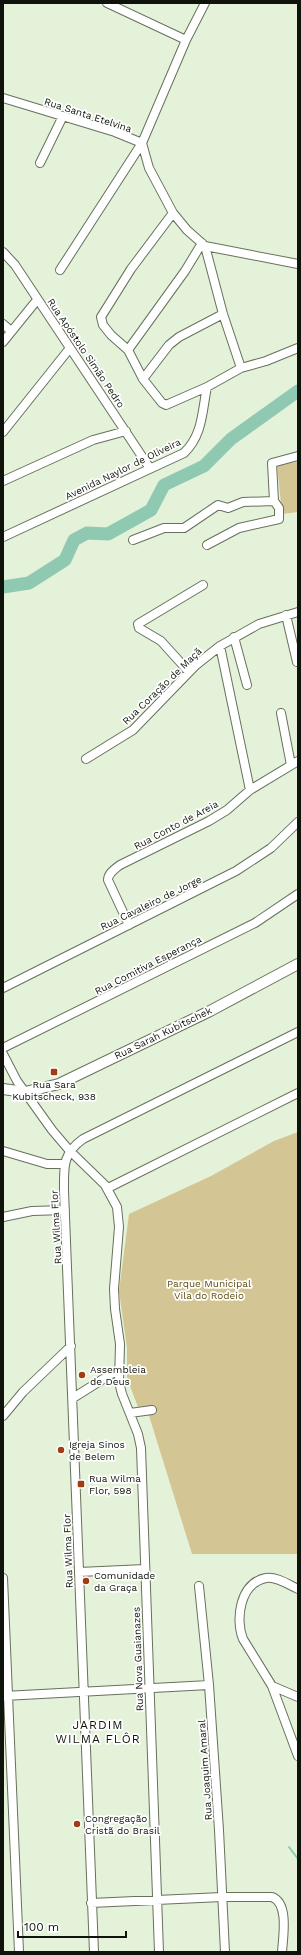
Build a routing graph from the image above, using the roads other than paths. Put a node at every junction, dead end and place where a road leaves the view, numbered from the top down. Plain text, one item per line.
1 (107, 3) edge
2 (205, 3) edge
3 (186, 40) junction
4 (3, 98) edge
5 (63, 116) junction
6 (142, 143) junction
7 (40, 163) dead end
8 (173, 213) junction
9 (204, 244) junction
10 (3, 252) edge
11 (297, 262) edge
12 (60, 270) dead end
13 (37, 300) junction
14 (223, 314) junction
15 (3, 324) edge
16 (12, 331) junction
17 (3, 342) edge
18 (70, 348) junction
19 (298, 348) edge
20 (128, 350) junction
21 (241, 368) junction
22 (143, 379) junction
23 (207, 387) junction
24 (126, 430) junction
25 (3, 432) edge
26 (298, 456) edge
27 (149, 467) junction
28 (3, 481) edge
29 (274, 502) junction
30 (3, 537) edge
31 (132, 540) dead end
32 (207, 545) dead end
33 (203, 585) dead end
34 (298, 612) edge
35 (286, 615) junction
36 (234, 637) junction
37 (220, 646) junction
38 (297, 662) dead end
39 (189, 672) junction
40 (247, 685) dead end
41 (281, 713) dead end
42 (86, 759) dead end
43 (295, 763) edge
44 (250, 790) junction
45 (298, 822) edge
46 (298, 894) edge
47 (129, 925) junction
48 (298, 964) edge
49 (3, 988) edge
50 (298, 1032) edge
51 (3, 1048) edge
52 (3, 1054) edge
53 (3, 1089) edge
54 (25, 1092) junction
55 (298, 1093) edge
56 (69, 1150) junction
57 (6, 1152) edge
58 (3, 1159) edge
59 (65, 1164) junction
60 (108, 1188) junction
61 (65, 1210) junction
62 (3, 1217) edge
63 (71, 1346) junction
64 (119, 1369) junction
65 (73, 1398) junction
66 (152, 1410) dead end
67 (130, 1413) junction
68 (3, 1416) edge
69 (145, 1569) junction
70 (79, 1572) junction
71 (3, 1578) edge
72 (199, 1586) dead end
73 (298, 1589) edge
74 (209, 1685) junction
75 (272, 1686) junction
76 (149, 1687) junction
77 (83, 1691) junction
78 (6, 1696) edge
79 (297, 1697) edge
80 (298, 1756) edge
81 (222, 1897) junction
82 (158, 1900) junction
83 (92, 1903) junction
84 (19, 1952) edge
85 (94, 1952) edge
86 (159, 1952) edge
87 (225, 1952) edge
88 (282, 1952) edge

1 - 3 street
2 - 3 street
3 - 6 street
4 - 5 street, Rua Santa Etelvina
5 - 6 street, Rua Santa Etelvina
5 - 7 street
6 - 8 street, Rua Santa Etelvina
6 - 12 street
8 - 9 street, Rua Santa Etelvina
8 - 20 street
9 - 11 street, Rua Santa Etelvina
9 - 14 street
9 - 20 street
10 - 13 street, Rua Apóstolo Simão Pedro
13 - 16 street
13 - 18 street, Rua Apóstolo Simão Pedro
14 - 21 street
14 - 22 street
15 - 16 street
16 - 17 street
18 - 24 street, Rua Apóstolo Simão Pedro
18 - 25 street
19 - 21 street
20 - 22 street
21 - 23 street
22 - 23 street
23 - 27 street, Avenida Naylor de Oliveira
24 - 27 street, Rua Apóstolo Simão Pedro
24 - 28 street
26 - 29 street
27 - 30 street, Avenida Naylor de Oliveira
29 - 31 street
29 - 32 street
33 - 39 street
34 - 35 street, Rua Coração de Maçã
35 - 36 street, Rua Coração de Maçã
35 - 38 street
36 - 37 street, Rua Coração de Maçã
36 - 40 street
37 - 39 street, Rua Coração de Maçã
37 - 44 street
39 - 42 street, Rua Coração de Maçã
41 - 43 street
43 - 44 street, Rua Conto de Areia
44 - 47 street, Rua Conto de Areia
45 - 47 street, Rua Cavaleiro de Jorge
46 - 51 street, Rua Comitiva Esperança
47 - 49 street, Rua Cavaleiro de Jorge
48 - 54 street, Rua Sarah Kubitschek
50 - 56 street
52 - 54 street
53 - 54 street
54 - 56 street
55 - 60 street
56 - 59 street, Rua Wilma Flor
56 - 60 street
57 - 58 street
57 - 59 street
59 - 61 street, Rua Wilma Flor
60 - 64 street, Rua Nova Guaianazes
61 - 62 street
61 - 63 street, Rua Wilma Flor
63 - 65 street, Rua Wilma Flor
63 - 68 street
64 - 65 street
64 - 67 street, Rua Nova Guaianazes
65 - 70 street, Rua Wilma Flor
66 - 67 street
67 - 69 street, Rua Nova Guaianazes
69 - 70 street
69 - 76 street, Rua Nova Guaianazes
70 - 77 street, Rua Wilma Flor
71 - 78 street
72 - 74 street, Rua Joaquim Amaral
73 - 75 street
74 - 76 street
74 - 81 street, Rua Joaquim Amaral
75 - 79 street
75 - 80 street
76 - 77 street
76 - 82 street, Rua Nova Guaianazes
77 - 78 street
77 - 83 street, Rua Wilma Flor
78 - 84 street
81 - 82 street
81 - 87 street, Rua Joaquim Amaral
81 - 88 street
82 - 83 street
82 - 86 street, Rua Nova Guaianazes
83 - 85 street, Rua Wilma Flor

